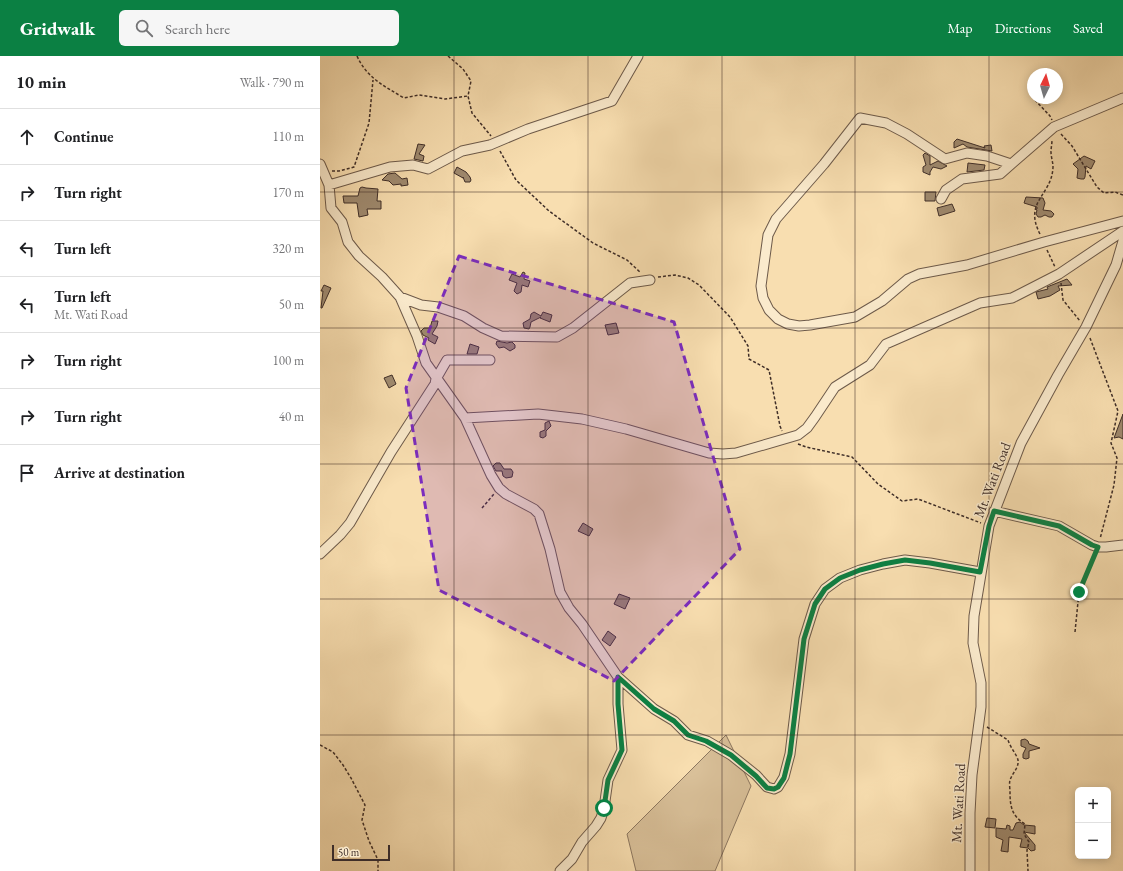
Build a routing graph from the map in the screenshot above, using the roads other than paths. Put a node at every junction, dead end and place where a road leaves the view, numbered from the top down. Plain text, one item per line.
1 (638, 56) edge
2 (1123, 98) edge
3 (1011, 164) junction
4 (321, 168) edge
5 (328, 185) junction
6 (941, 199) dead end
7 (1123, 222) edge
8 (1123, 231) edge
9 (1123, 241) edge
10 (650, 280) road end
11 (400, 297) junction
12 (490, 360) dead end
13 (436, 379) junction
14 (464, 418) junction
15 (994, 511) junction
16 (1123, 545) edge
17 (320, 554) edge
18 (980, 572) junction
19 (618, 677) junction
20 (560, 871) edge
21 (970, 871) edge

1 - 5 street
2 - 3 street
3 - 6 street
3 - 7 street
4 - 5 street
5 - 11 street
8 - 14 street
9 - 15 street, Mt. Wati Road
10 - 11 street
11 - 13 street
12 - 13 street
13 - 14 street
13 - 17 street
14 - 19 street
15 - 16 street
15 - 18 street, Mt. Wati Road
18 - 19 street
18 - 21 street, Mt. Wati Road
19 - 20 street

